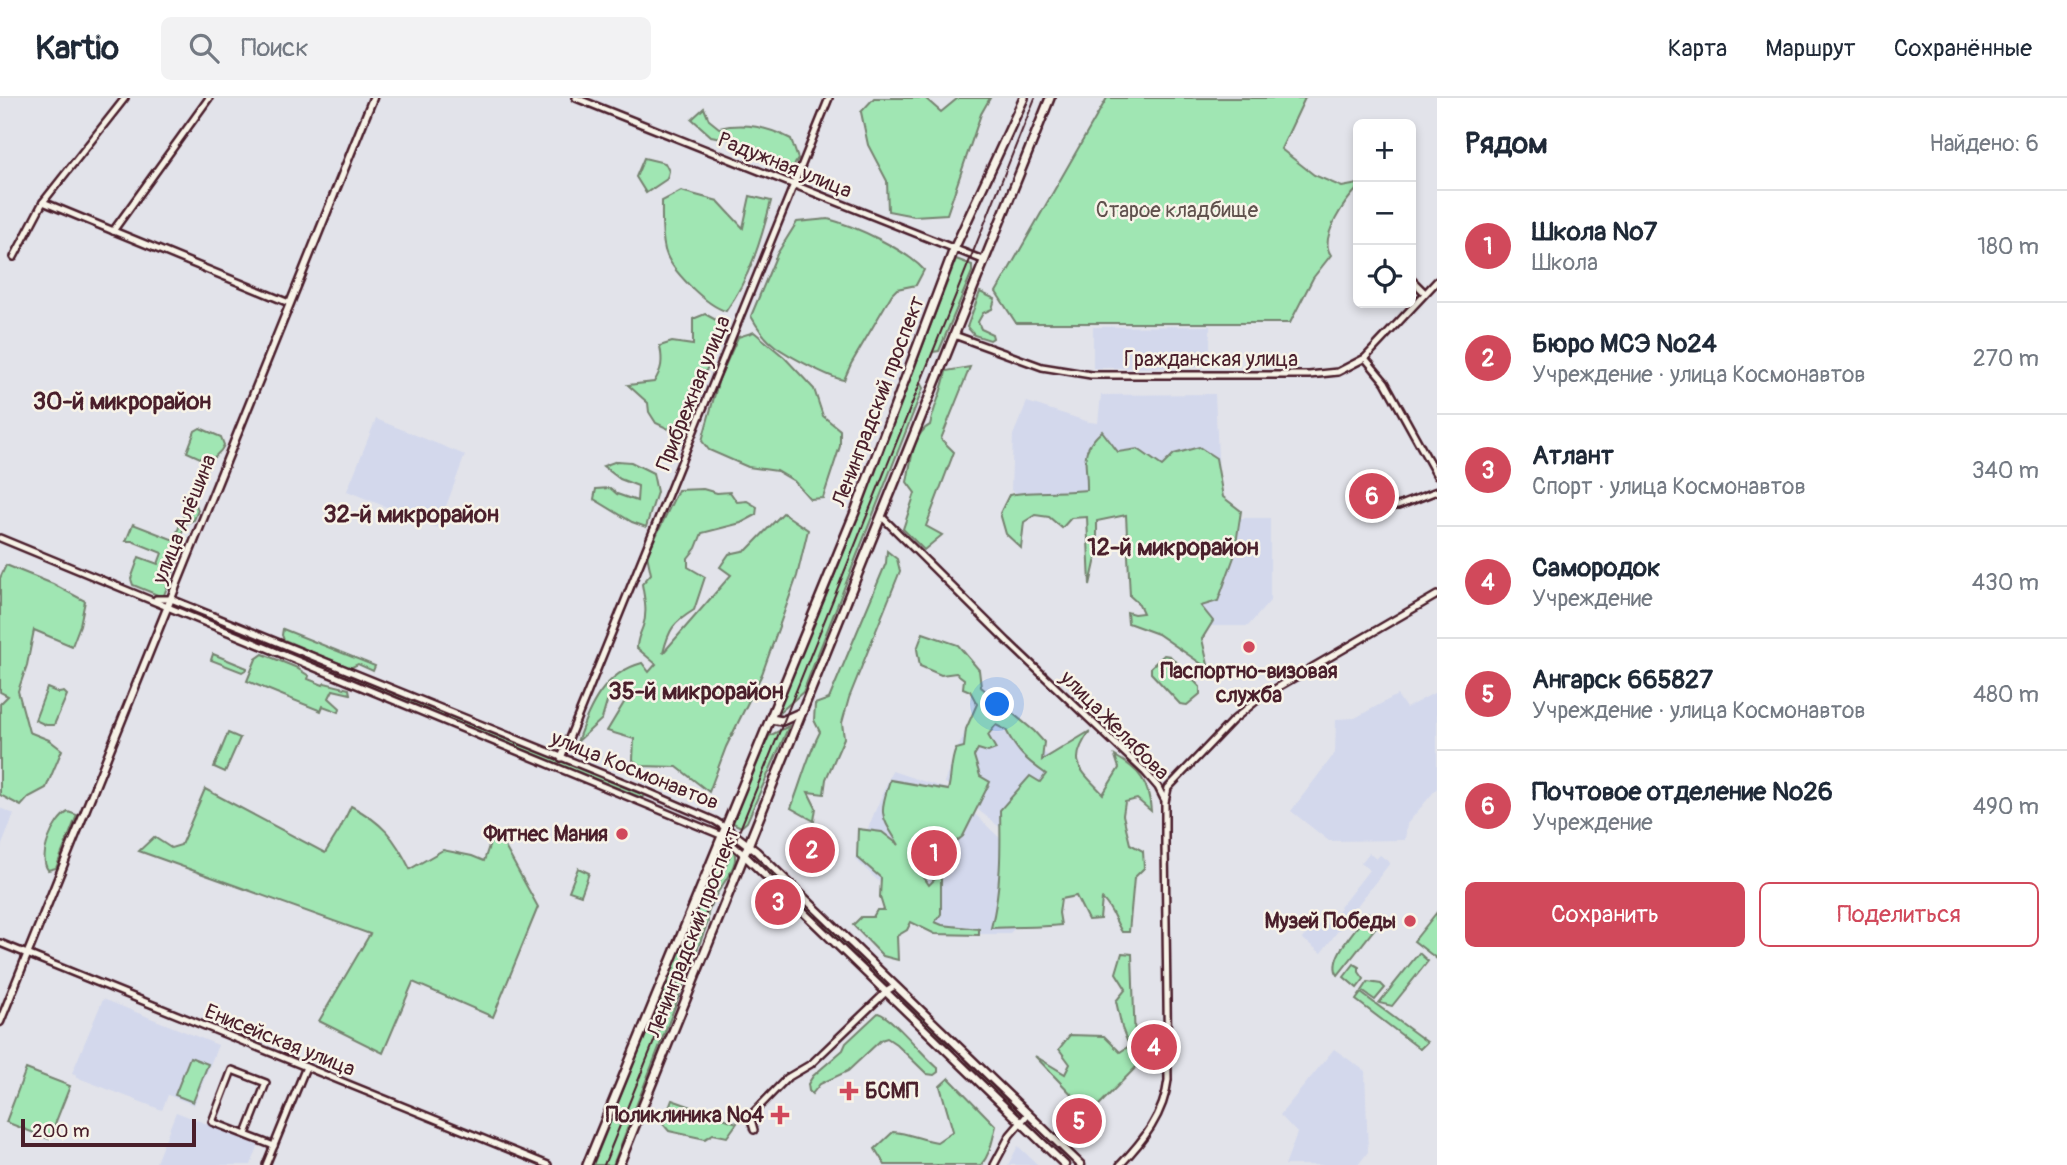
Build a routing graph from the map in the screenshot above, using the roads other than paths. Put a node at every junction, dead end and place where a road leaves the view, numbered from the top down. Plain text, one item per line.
1 (125, 98) edge
2 (209, 98) edge
3 (373, 98) edge
4 (576, 98) edge
5 (829, 98) edge
6 (1024, 98) edge
7 (1050, 98) edge
8 (793, 185) junction
9 (43, 202) junction
10 (113, 231) junction
11 (954, 249) junction
12 (14, 257) dead end
13 (983, 260) junction
14 (1437, 281) edge
15 (1416, 284) edge
16 (1425, 293) junction
17 (289, 303) junction
18 (954, 335) junction
19 (1365, 358) junction
20 (1437, 476) edge
21 (1437, 491) edge
22 (1360, 507) dead end
23 (881, 516) junction
24 (0, 538) edge
25 (1437, 595) edge
26 (153, 599) junction
27 (171, 599) junction
28 (167, 608) junction
29 (272, 640) junction
30 (268, 649) junction
31 (803, 712) junction
32 (771, 719) junction
33 (561, 758) junction
34 (1151, 778) junction
35 (1172, 782) junction
36 (650, 793) junction
37 (1164, 802) junction
38 (646, 803) junction
39 (724, 832) junction
40 (747, 843) junction
41 (743, 853) junction
42 (0, 943) edge
43 (27, 954) junction
44 (895, 986) junction
45 (887, 991) junction
46 (0, 1022) edge
47 (306, 1067) junction
48 (1028, 1114) junction
49 (1020, 1123) junction
50 (754, 1130) dead end
51 (246, 1134) junction
52 (274, 1146) junction
53 (266, 1165) edge
54 (548, 1165) edge
55 (587, 1165) edge
56 (619, 1165) edge
57 (994, 1165) edge
58 (1065, 1165) edge
59 (1081, 1165) edge
60 (1120, 1165) edge

1 - 9 street
2 - 10 street
3 - 17 street, улица Алёшина
4 - 8 street, Радужная улица
5 - 8 street, Прибрежная улица
6 - 11 main road, Ленинградский проспект
7 - 13 main road, Ленинградский проспект
8 - 11 street, Радужная улица
8 - 33 street, Прибрежная улица
9 - 10 street
9 - 12 street
10 - 17 street
11 - 13 street, Радужная улица
11 - 32 main road, Ленинградский проспект
13 - 18 main road, Ленинградский проспект
14 - 16 street, Гражданская улица
15 - 16 street
16 - 19 street, Гражданская улица
17 - 27 street, улица Алёшина
18 - 19 street, Гражданская улица
18 - 23 main road, Ленинградский проспект
19 - 20 street
21 - 22 street
23 - 31 main road, Ленинградский проспект
23 - 34 street, улица Желябова
24 - 26 street, улица Космонавтов
25 - 35 street, улица Желябова
26 - 27 street, улица Космонавтов
26 - 28 street, улица Космонавтов
27 - 28 street, улица Алёшина
27 - 29 street, улица Космонавтов
28 - 30 street, улица Космонавтов
28 - 43 street, улица Алёшина
29 - 30 street
29 - 33 street, улица Космонавтов
30 - 38 street, улица Космонавтов
31 - 32 main road
31 - 40 main road, Ленинградский проспект
32 - 39 main road, Ленинградский проспект
33 - 36 street, улица Космонавтов
34 - 35 street
34 - 37 street, улица Желябова
35 - 37 street, улица Желябова
36 - 38 street
36 - 39 street, улица Космонавтов
37 - 60 street
38 - 39 street, улица Космонавтов
39 - 40 street, улица Космонавтов
39 - 41 street, улица Космонавтов
39 - 55 main road, Ленинградский проспект
40 - 41 main road, Ленинградский проспект
40 - 44 street, улица Космонавтов
41 - 45 street, улица Космонавтов
41 - 56 main road, Ленинградский проспект
42 - 43 street, Енисейская улица
43 - 46 street, улица Алёшина
43 - 47 street, Енисейская улица
44 - 45 street
44 - 48 street, улица Космонавтов
45 - 49 street, улица Космонавтов
45 - 50 street
47 - 52 street
47 - 54 street, Енисейская улица
48 - 49 street
48 - 59 street, улица Космонавтов
49 - 57 street
49 - 58 street, улица Космонавтов
51 - 51 street
51 - 52 street
52 - 53 street

